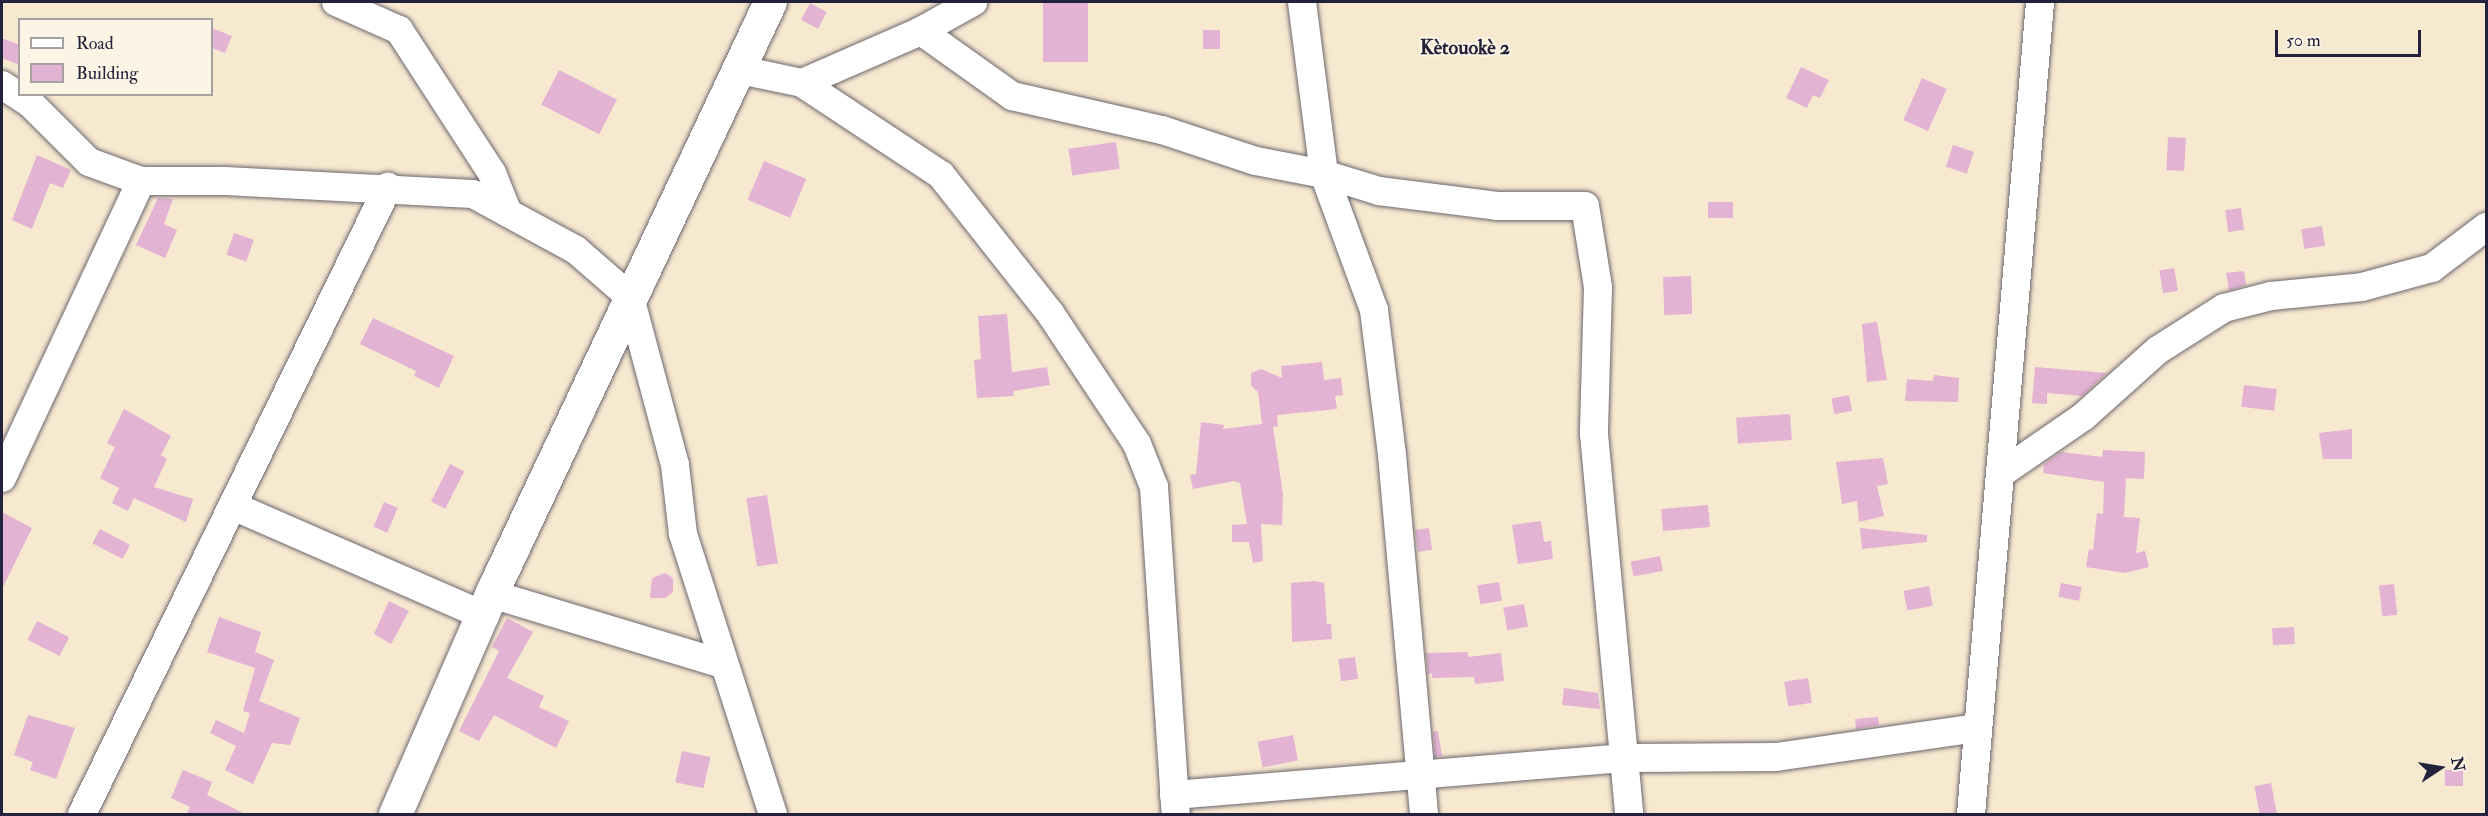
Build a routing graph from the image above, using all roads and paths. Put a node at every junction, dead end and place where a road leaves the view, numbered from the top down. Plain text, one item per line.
1 (336, 2) edge
2 (770, 2) edge
3 (973, 2) edge
4 (1302, 2) edge
5 (2040, 2) edge
6 (921, 31) junction
7 (740, 70) junction
8 (802, 83) junction
9 (2, 85) edge
10 (18, 95) edge
11 (19, 96) edge
12 (1324, 174) junction
13 (141, 181) junction
14 (388, 187) junction
15 (508, 213) junction
16 (2487, 227) edge
17 (630, 297) junction
18 (2000, 474) junction
19 (2, 478) edge
20 (233, 506) junction
21 (488, 605) junction
22 (723, 664) junction
23 (1978, 728) junction
24 (1625, 758) junction
25 (1423, 775) junction
26 (1175, 805) edge
27 (82, 814) edge
28 (395, 814) edge
29 (773, 814) edge
30 (1424, 814) edge
31 (1629, 814) edge
32 (1971, 814) edge

1 - 15 street
2 - 7 main road
3 - 6 street
4 - 12 street
5 - 18 street
6 - 8 street
6 - 12 street
7 - 8 street
7 - 17 main road
8 - 26 street
9 - 10 street
11 - 13 street
12 - 24 street
12 - 25 street
13 - 14 street
13 - 19 street
14 - 15 street
14 - 20 street
15 - 17 street
16 - 18 street
17 - 21 main road
17 - 22 street
18 - 23 street
20 - 21 street
20 - 27 street
21 - 22 street
21 - 28 main road
22 - 29 street
23 - 24 street
23 - 32 street
24 - 25 street
24 - 31 street
25 - 26 street
25 - 30 street

